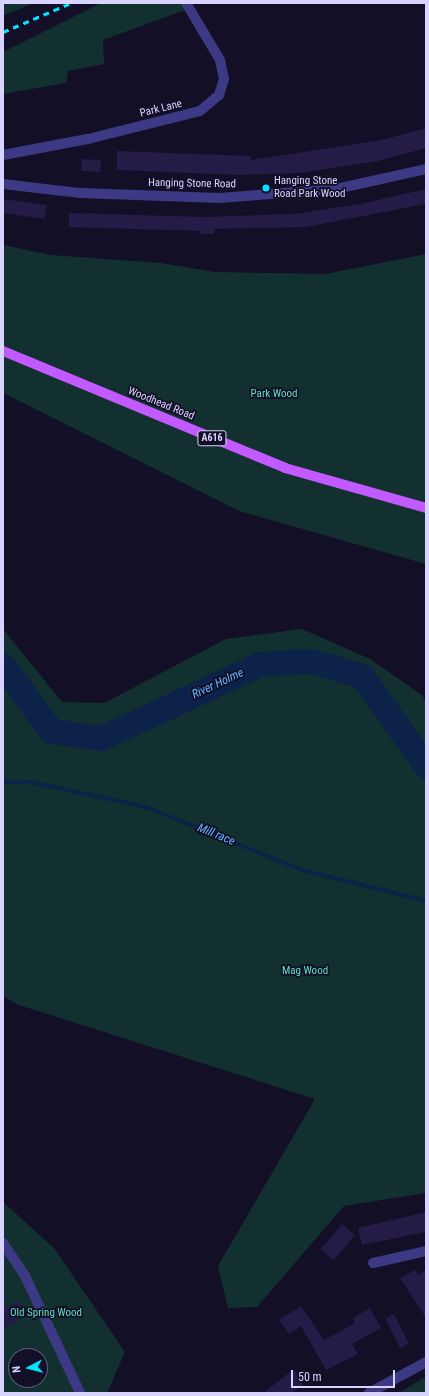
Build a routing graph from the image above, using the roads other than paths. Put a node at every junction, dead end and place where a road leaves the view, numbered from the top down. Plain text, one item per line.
1 (186, 3) edge
2 (3, 155) edge
3 (426, 169) edge
4 (3, 184) edge
5 (3, 351) edge
6 (426, 508) edge
7 (3, 1244) edge
8 (426, 1251) edge
9 (373, 1262) dead end
10 (426, 1362) edge
11 (80, 1393) edge
12 (369, 1393) edge

1 - 2 street, Park Lane
3 - 4 street, Hanging Stone Road
5 - 6 main road, Woodhead Road / A616
7 - 11 street
8 - 9 street
10 - 12 street

